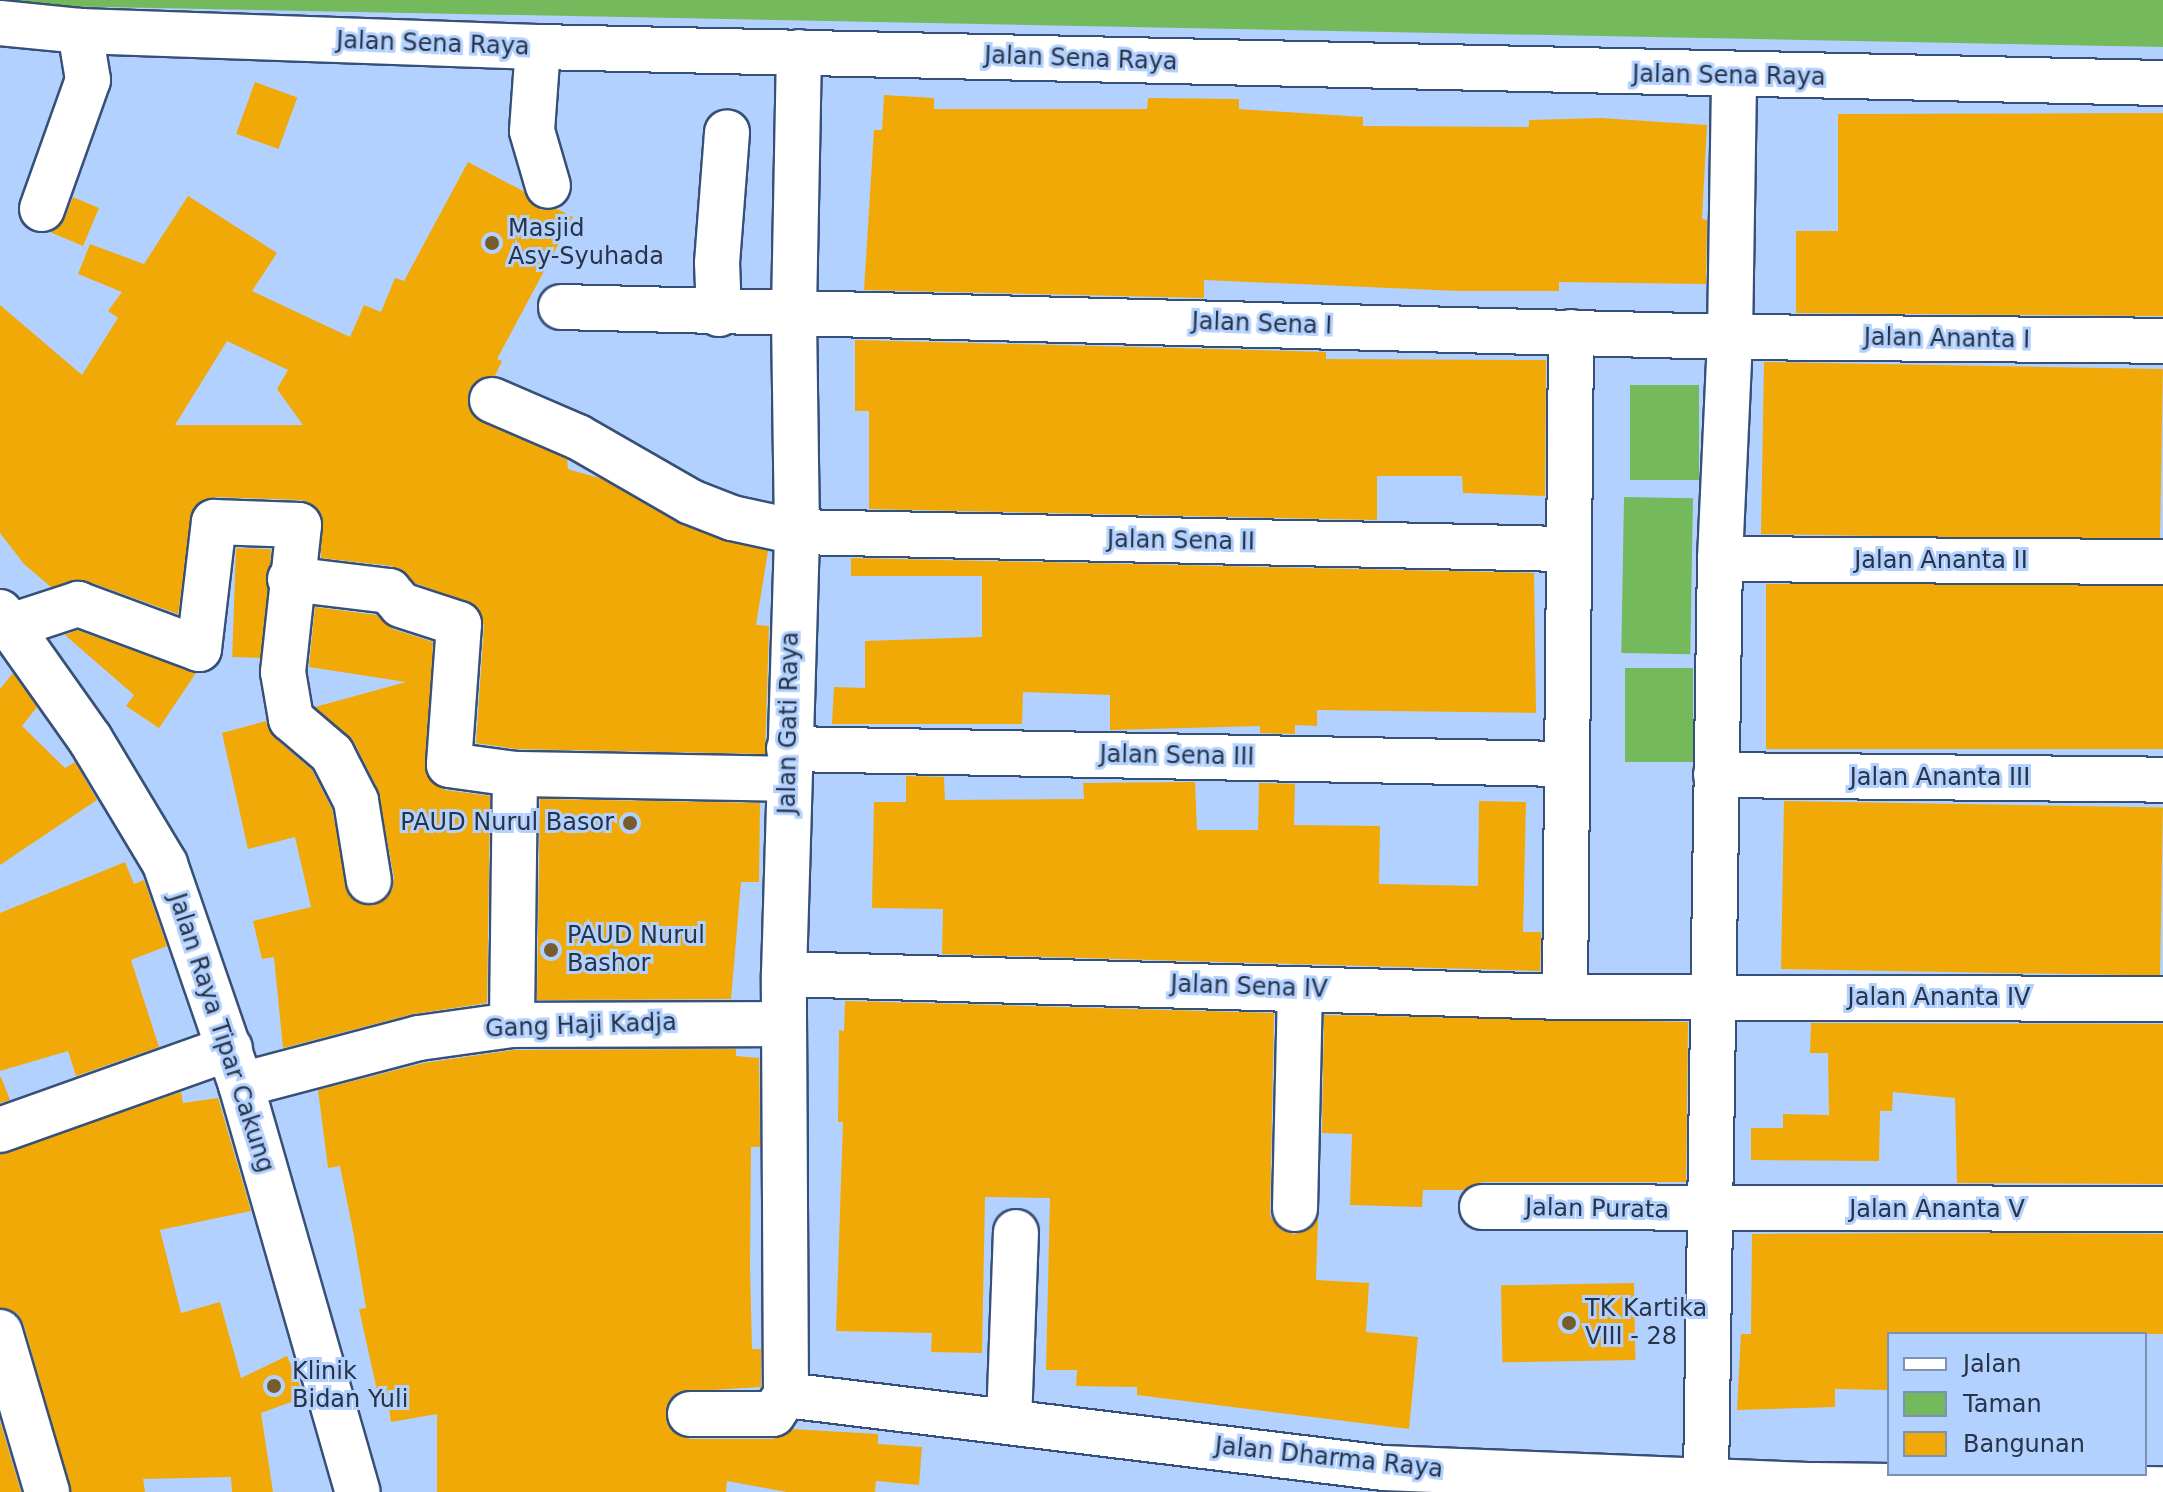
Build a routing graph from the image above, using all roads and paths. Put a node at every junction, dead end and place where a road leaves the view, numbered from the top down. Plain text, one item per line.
1 (0, 23) edge
2 (80, 31) junction
3 (538, 47) junction
4 (799, 52) junction
5 (1734, 77) junction
6 (2163, 83) edge
7 (727, 132) dead end
8 (548, 186) dead end
9 (42, 209) dead end
10 (561, 307) dead end
11 (794, 311) junction
12 (719, 314) junction
13 (1571, 332) junction
14 (1730, 337) junction
15 (2163, 341) edge
16 (492, 400) dead end
17 (797, 532) junction
18 (1565, 549) junction
19 (1720, 559) junction
20 (2163, 562) edge
21 (290, 579) junction
22 (5, 619) edge
23 (788, 764) junction
24 (1564, 764) junction
25 (515, 774) junction
26 (1716, 775) junction
27 (2163, 780) edge
28 (369, 881) dead end
29 (784, 974) junction
30 (1300, 989) junction
31 (1565, 997) junction
32 (1715, 999) junction
33 (2163, 999) edge
34 (784, 1024) junction
35 (512, 1025) junction
36 (236, 1067) junction
37 (0, 1130) edge
38 (1482, 1207) dead end
39 (1295, 1209) dead end
40 (2163, 1209) edge
41 (1711, 1210) junction
42 (1016, 1232) dead end
43 (0, 1332) edge
44 (786, 1395) junction
45 (690, 1414) dead end
46 (1009, 1422) junction
47 (1706, 1479) junction
48 (1814, 1489) edge
49 (2163, 1489) edge
50 (47, 1492) edge
51 (358, 1492) edge

1 - 2 street, Jalan Sena Raya
2 - 3 street, Jalan Sena Raya
2 - 9 street
3 - 4 street, Jalan Sena Raya
3 - 8 street
4 - 5 street, Jalan Sena Raya
4 - 11 street, Jalan Gati Raya
5 - 6 street, Jalan Sena Raya
5 - 14 street
7 - 12 street
10 - 12 street, Jalan Sena I
11 - 12 street, Jalan Sena I
11 - 13 street, Jalan Sena I
11 - 17 street, Jalan Gati Raya
13 - 14 street, Jalan Sena I
13 - 18 street
14 - 15 street, Jalan Ananta I
14 - 19 street
16 - 17 street, Jalan Sena II
17 - 18 street, Jalan Sena II
17 - 23 street, Jalan Gati Raya
18 - 24 street
19 - 20 street, Jalan Ananta II
19 - 26 street
21 - 22 street
21 - 25 street, Jalan Sena III
21 - 28 street
22 - 36 street, Jalan Raya Tipar Cakung
23 - 24 street, Jalan Sena III
23 - 25 street, Jalan Sena III
23 - 29 street, Jalan Gati Raya
24 - 31 street
25 - 35 street
26 - 27 street, Jalan Ananta III
26 - 32 street
29 - 30 street, Jalan Sena IV
29 - 34 street, Jalan Gati Raya
30 - 31 street, Jalan Sena IV
30 - 39 street
31 - 32 street, Jalan Sena IV
32 - 33 street, Jalan Ananta IV
32 - 41 street
34 - 35 street, Gang Haji Kadja
34 - 44 street, Jalan Gati Raya
35 - 36 street, Gang Haji Kadja
36 - 37 street, Gang Haji Kadja
36 - 51 street, Jalan Raya Tipar Cakung
38 - 41 street, Jalan Purata
40 - 41 street, Jalan Ananta V
41 - 47 street
42 - 46 street
43 - 50 street
44 - 45 street
44 - 46 street, Jalan Dharma Raya
46 - 47 street, Jalan Dharma Raya
47 - 48 street, Jalan Dharma Raya
48 - 49 street, Jalan Dharma Raya

